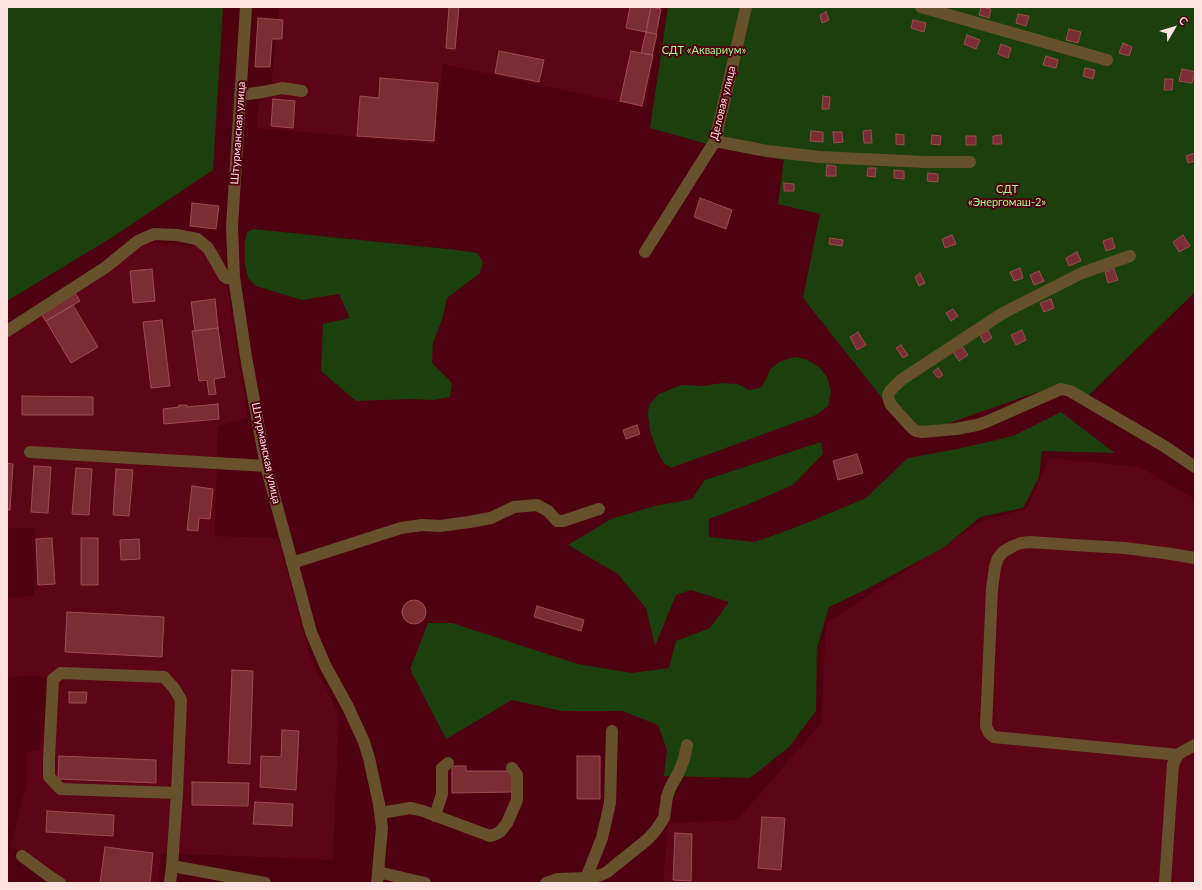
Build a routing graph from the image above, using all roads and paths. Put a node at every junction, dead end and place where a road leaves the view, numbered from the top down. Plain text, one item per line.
1 (246, 7) edge
2 (746, 7) edge
3 (921, 7) edge
4 (1107, 60) dead end
5 (302, 91) dead end
6 (240, 95) junction
7 (715, 141) junction
8 (970, 162) dead end
9 (645, 252) dead end
10 (1130, 256) dead end
11 (234, 277) junction
12 (7, 331) edge
13 (30, 452) dead end
14 (266, 466) junction
15 (1195, 467) edge
16 (599, 509) dead end
17 (1195, 558) edge
18 (292, 563) junction
19 (612, 731) dead end
20 (686, 745) dead end
21 (1195, 745) edge
22 (1178, 754) junction
23 (448, 763) dead end
24 (512, 768) dead end
25 (177, 793) junction
26 (381, 813) junction
27 (434, 816) junction
28 (22, 856) dead end
29 (172, 866) junction
30 (378, 877) edge
31 (586, 878) junction
32 (60, 883) edge
33 (170, 883) edge
34 (265, 883) edge
35 (424, 883) edge
36 (546, 883) edge
37 (602, 883) edge
38 (1165, 883) edge

1 - 6 street, Штурманская улица
2 - 7 street, Деловая улица
3 - 4 street
5 - 6 street
6 - 11 street, Штурманская улица
7 - 8 street
7 - 9 street, Деловая улица
10 - 15 street
11 - 12 street
11 - 14 street, Штурманская улица
13 - 14 street
14 - 18 street, Штурманская улица
16 - 18 street
17 - 22 street
18 - 26 street, Штурманская улица
19 - 31 street
20 - 31 street
21 - 22 street
22 - 38 street
23 - 27 street
24 - 27 street
25 - 25 street
25 - 29 street
26 - 27 street
26 - 30 street, Штурманская улица
28 - 32 street
29 - 33 street
29 - 34 street
30 - 35 street
31 - 36 street
31 - 37 street

